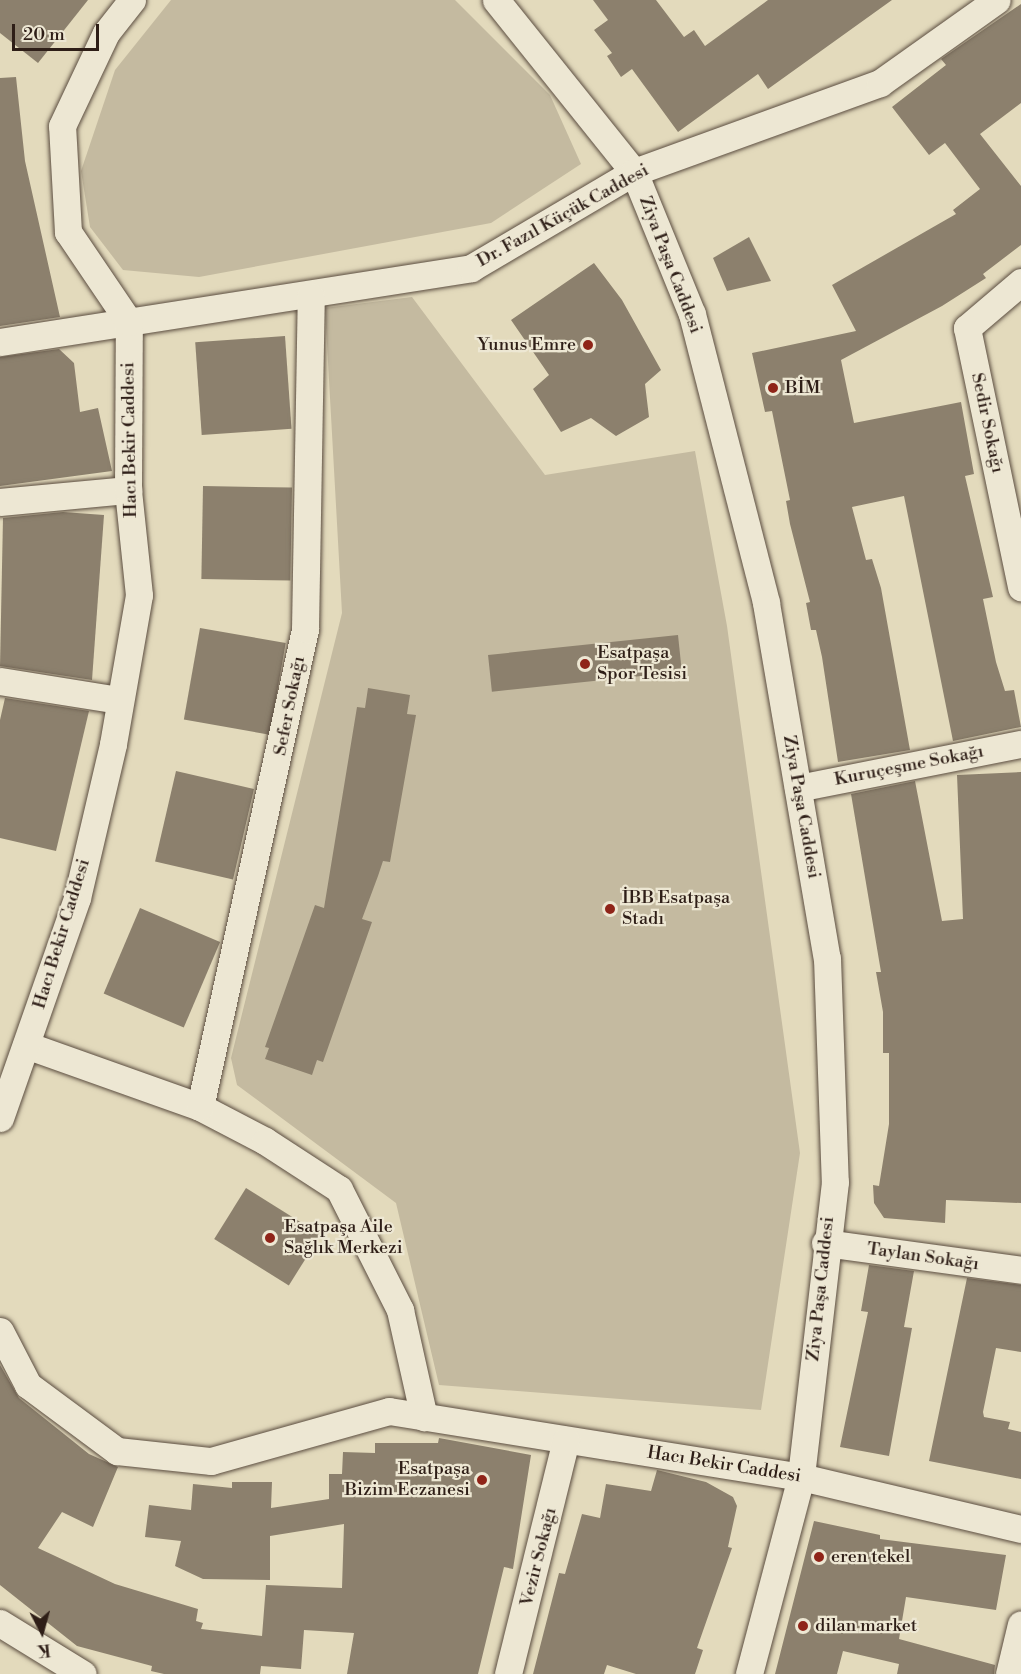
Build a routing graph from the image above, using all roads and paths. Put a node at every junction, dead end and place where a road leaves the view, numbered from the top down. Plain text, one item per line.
1 (132, 0) edge
2 (496, 0) edge
3 (997, 0) edge
4 (634, 172) junction
5 (1021, 282) edge
6 (311, 296) junction
7 (129, 322) junction
8 (0, 342) edge
9 (128, 490) junction
10 (0, 502) edge
11 (1021, 587) edge
12 (0, 681) edge
13 (119, 700) junction
14 (1021, 744) edge
15 (798, 788) junction
16 (26, 1045) junction
17 (200, 1107) junction
18 (0, 1118) edge
19 (825, 1243) junction
20 (1021, 1270) edge
21 (0, 1331) edge
22 (424, 1417) junction
23 (566, 1440) junction
24 (801, 1477) junction
25 (1021, 1529) edge
26 (0, 1623) edge
27 (1021, 1624) edge
28 (83, 1674) edge
29 (508, 1674) edge
30 (749, 1674) edge
31 (1009, 1674) edge

1 - 7 street
2 - 4 street, Ziya Paşa Caddesi
3 - 4 street, Dr. Fazıl Küçük Caddesi
4 - 6 street, Dr. Fazıl Küçük Caddesi
4 - 15 street, Ziya Paşa Caddesi
5 - 11 street, Sedir Sokağı
6 - 7 street, Dr. Fazıl Küçük Caddesi
6 - 17 street, Sefer Sokağı
7 - 8 street, Dr. Fazıl Küçük Caddesi
7 - 9 street, Hacı Bekir Caddesi
9 - 10 street
9 - 13 street, Hacı Bekir Caddesi
12 - 13 street
13 - 16 street, Hacı Bekir Caddesi
14 - 15 street, Kuruçeşme Sokağı
15 - 19 street, Ziya Paşa Caddesi
16 - 17 street
16 - 18 street, Hacı Bekir Caddesi
17 - 22 street
19 - 20 street, Taylan Sokağı
19 - 24 street, Ziya Paşa Caddesi
21 - 22 street, Hacı Bekir Caddesi
22 - 23 street, Hacı Bekir Caddesi
23 - 24 street, Hacı Bekir Caddesi
23 - 29 street, Vezir Sokağı
24 - 25 street, Hacı Bekir Caddesi
24 - 30 street, Ziya Paşa Caddesi
26 - 28 street
27 - 31 street

